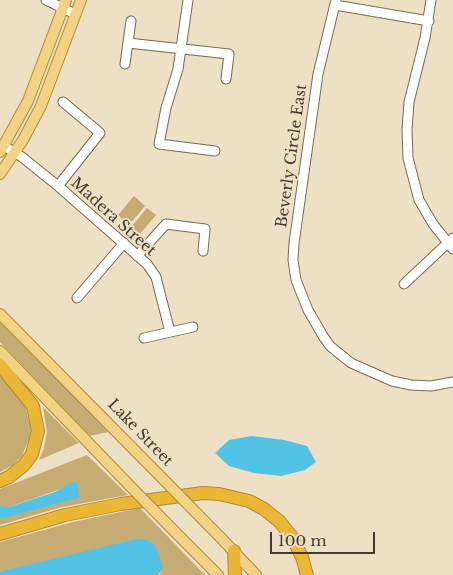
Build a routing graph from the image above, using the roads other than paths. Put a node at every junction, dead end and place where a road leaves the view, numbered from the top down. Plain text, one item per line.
1 (46, 0) edge
2 (81, 0) edge
3 (188, 0) edge
4 (432, 0) edge
5 (335, 3) edge
6 (64, 4) edge
7 (75, 14) junction
8 (131, 21) dead end
9 (429, 21) junction
10 (128, 43) junction
11 (181, 48) junction
12 (126, 64) dead end
13 (226, 79) dead end
14 (63, 102) dead end
15 (2, 149) edge
16 (215, 151) dead end
17 (15, 153) junction
18 (0, 174) edge
19 (58, 186) junction
20 (124, 243) junction
21 (451, 244) edge
22 (203, 251) dead end
23 (138, 256) junction
24 (404, 284) dead end
25 (77, 298) dead end
26 (0, 314) edge
27 (193, 327) dead end
28 (170, 332) junction
29 (144, 338) dead end
30 (0, 351) edge
31 (0, 365) edge
32 (453, 382) edge
33 (0, 481) edge
34 (0, 534) edge
35 (234, 552) junction
36 (218, 575) edge
37 (234, 575) edge
38 (256, 575) edge
39 (308, 575) edge

1 - 6 street
2 - 7 main road
3 - 11 street
4 - 9 street
5 - 9 street
5 - 32 street, Beverly Circle East
6 - 7 street
6 - 15 main road
7 - 17 main road
8 - 10 street
9 - 21 street
10 - 11 street
10 - 12 street
11 - 13 street
11 - 16 street
14 - 19 street
15 - 17 street, Madera Street
17 - 18 main road
17 - 19 street, Madera Street
19 - 20 street, Madera Street
20 - 23 street, Madera Street
20 - 25 street
21 - 24 street
22 - 23 street
23 - 28 street, Madera Street
26 - 35 main road, Lake Street, bridge
27 - 28 street
28 - 29 street
30 - 36 main road, bridge
31 - 33 highway
34 - 39 highway
35 - 37 highway
35 - 38 main road, Lake Street

